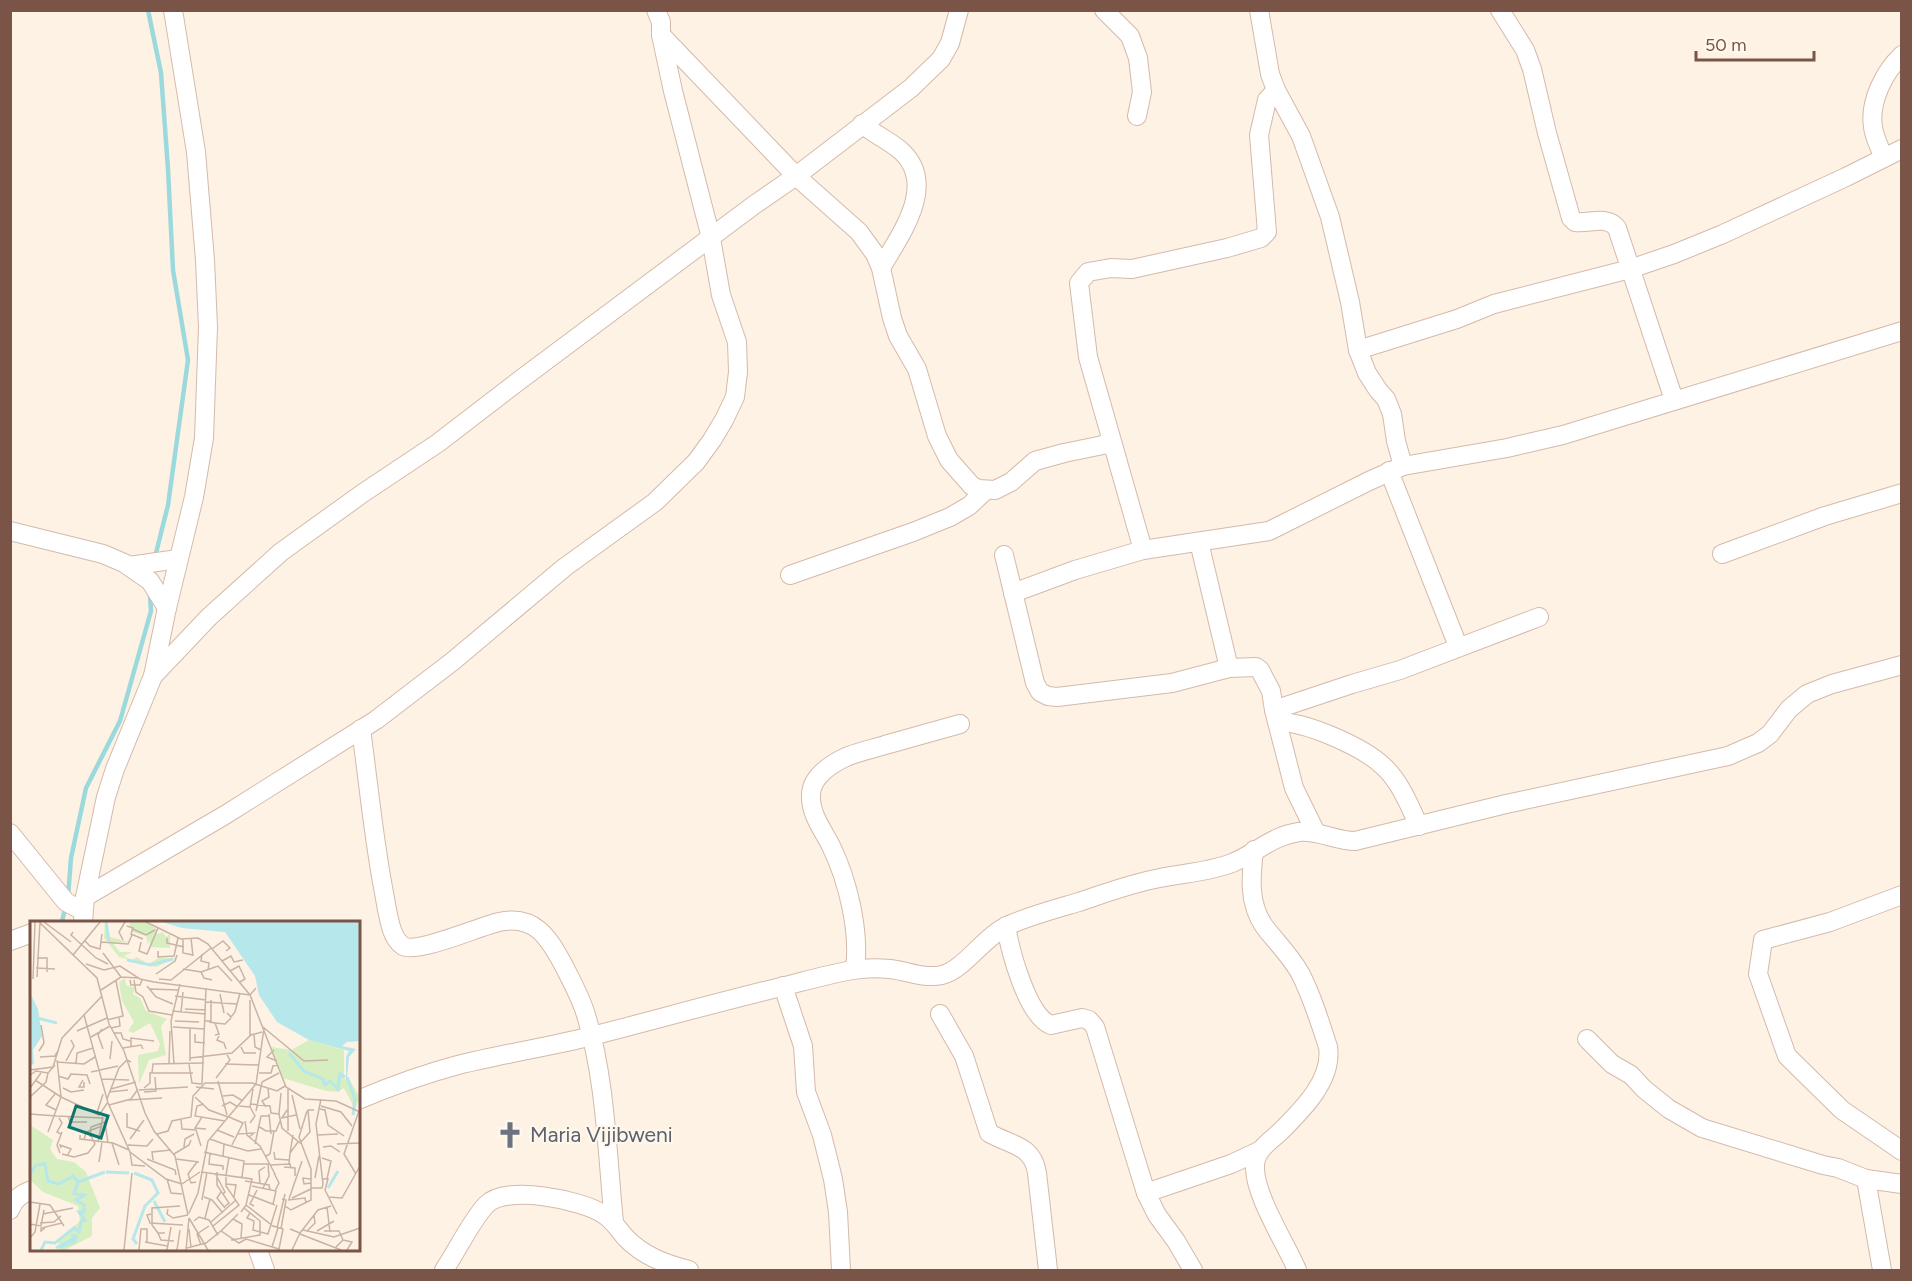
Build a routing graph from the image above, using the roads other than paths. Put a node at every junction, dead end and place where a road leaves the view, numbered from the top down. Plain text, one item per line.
1 (173, 10) edge
2 (959, 10) edge
3 (1104, 10) edge
4 (1259, 10) edge
5 (1500, 10) edge
6 (656, 20) edge
7 (1902, 56) edge
8 (1276, 90) junction
9 (1137, 116) dead end
10 (862, 124) junction
11 (1902, 149) edge
12 (1884, 158) junction
13 (796, 176) junction
14 (711, 238) junction
15 (881, 268) junction
16 (1630, 269) junction
17 (1902, 331) edge
18 (1358, 351) junction
19 (1674, 400) junction
20 (1111, 440) junction
21 (1396, 469) junction
22 (986, 490) junction
23 (1902, 493) edge
24 (10, 531) edge
25 (1199, 542) junction
26 (1143, 550) junction
27 (1722, 554) dead end
28 (1004, 555) dead end
29 (178, 559) junction
30 (129, 566) junction
31 (790, 574) dead end
32 (1013, 593) junction
33 (166, 608) junction
34 (1539, 617) dead end
35 (1458, 646) junction
36 (1902, 665) edge
37 (1229, 668) junction
38 (153, 676) junction
39 (1276, 716) junction
40 (960, 724) dead end
41 (361, 729) junction
42 (1419, 826) junction
43 (10, 833) edge
44 (1316, 833) junction
45 (1254, 850) junction
46 (1902, 895) edge
47 (81, 915) edge
48 (1006, 926) junction
49 (30, 934) edge
50 (10, 941) edge
51 (855, 969) junction
52 (783, 986) junction
53 (940, 1014) dead end
54 (592, 1036) junction
55 (1587, 1039) dead end
56 (360, 1099) edge
57 (1902, 1150) edge
58 (1260, 1151) junction
59 (1866, 1179) junction
60 (1902, 1184) edge
61 (30, 1191) edge
62 (1146, 1193) junction
63 (10, 1210) edge
64 (614, 1222) junction
65 (258, 1251) edge
66 (678, 1269) edge
67 (265, 1270) edge
68 (444, 1270) edge
69 (841, 1270) edge
70 (1048, 1270) edge
71 (1193, 1270) edge
72 (1297, 1270) edge
73 (1882, 1270) edge

1 - 29 street
2 - 10 street
3 - 9 street
4 - 8 street
5 - 16 street
6 - 13 street
6 - 14 street
7 - 12 street
8 - 18 street
8 - 20 street
10 - 13 street
10 - 15 street
11 - 12 street
12 - 16 street
13 - 14 street
13 - 15 street
14 - 38 street
14 - 41 street
15 - 22 street
16 - 18 street
16 - 19 street
17 - 19 street
18 - 21 street
19 - 21 street
20 - 22 street
20 - 26 street
21 - 25 street
21 - 35 street
22 - 31 street
23 - 27 street
24 - 30 street
25 - 26 street
25 - 37 street
26 - 32 street
28 - 32 street
29 - 30 street
29 - 33 street
30 - 33 street
32 - 37 street
33 - 38 street
34 - 35 street
35 - 39 street
36 - 42 street
37 - 39 street
38 - 47 street
39 - 42 street
39 - 44 street
40 - 51 street
41 - 47 street
41 - 54 street
42 - 44 street
43 - 47 street
44 - 45 street
45 - 48 street
45 - 58 street
46 - 57 street
48 - 51 street
48 - 62 street
49 - 50 street
51 - 52 street
52 - 54 street
52 - 69 street
53 - 70 street
54 - 56 street
54 - 64 street
55 - 59 street
58 - 62 street
58 - 72 street
59 - 60 street
59 - 73 street
61 - 63 street
62 - 71 street
64 - 66 street
64 - 68 street
65 - 67 street

